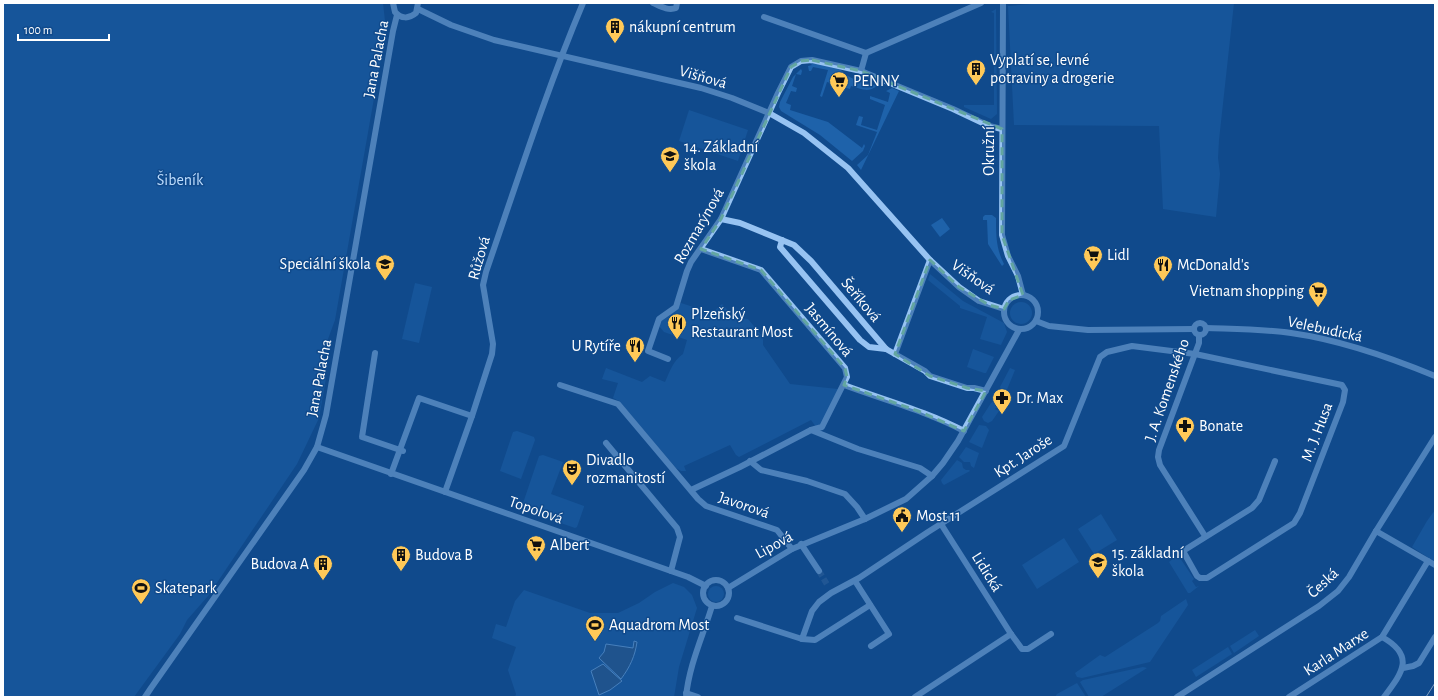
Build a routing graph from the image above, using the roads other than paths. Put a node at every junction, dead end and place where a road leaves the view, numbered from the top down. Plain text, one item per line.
1 (393, 3) edge
2 (583, 3) edge
3 (653, 3) edge
4 (677, 3) edge
5 (981, 3) edge
6 (1003, 3) edge
7 (418, 6) edge
8 (397, 15) junction
9 (764, 17) dead end
10 (866, 53) junction
11 (562, 56) junction
12 (861, 71) junction
13 (770, 113) junction
14 (1002, 129) junction
15 (721, 219) junction
16 (782, 240) junction
17 (701, 249) junction
18 (930, 260) junction
19 (1023, 295) junction
20 (1004, 309) junction
21 (1036, 321) junction
22 (1206, 328) junction
23 (1194, 329) junction
24 (1019, 330) junction
25 (1200, 335) junction
26 (886, 349) junction
27 (375, 353) dead end
28 (895, 354) junction
29 (1195, 354) junction
30 (668, 359) dead end
31 (1435, 376) edge
32 (560, 385) dead end
33 (844, 385) junction
34 (986, 391) junction
35 (472, 416) junction
36 (811, 430) junction
37 (964, 431) junction
38 (1435, 437) edge
39 (606, 443) dead end
40 (317, 447) junction
41 (401, 450) junction
42 (750, 461) junction
43 (1275, 461) dead end
44 (392, 474) junction
45 (932, 476) junction
46 (691, 490) junction
47 (445, 492) junction
48 (865, 519) junction
49 (941, 524) junction
50 (1376, 531) junction
51 (1205, 536) junction
52 (801, 544) junction
53 (792, 548) junction
54 (1428, 561) junction
55 (1435, 565) edge
56 (671, 571) junction
57 (819, 571) tunnel mouth
58 (854, 581) junction
59 (706, 586) junction
60 (828, 586) tunnel mouth
61 (728, 588) junction
62 (831, 593) junction
63 (870, 604) junction
64 (712, 606) junction
65 (737, 618) dead end
66 (1011, 634) junction
67 (1052, 634) dead end
68 (1382, 637) junction
69 (1435, 637) edge
70 (802, 639) junction
71 (871, 646) dead end
72 (1403, 668) junction
73 (686, 695) edge
74 (145, 697) edge
75 (698, 697) edge
76 (915, 697) edge
77 (1177, 697) edge
78 (1289, 697) edge
79 (1384, 697) edge

1 - 8 street, Jana Palacha
2 - 11 street, Růžová
3 - 4 street
5 - 10 street
6 - 14 street, Okružní
7 - 8 street, Jana Palacha
7 - 11 street, Višňová
8 - 40 street, Jana Palacha
9 - 10 street
10 - 12 street
11 - 13 street, Višňová
11 - 35 street, Růžová
12 - 13 street, Rozmarýnová
12 - 14 street, Rozmarýnová
13 - 15 street, Rozmarýnová
13 - 18 street, Višňová
14 - 19 street, Okružní
15 - 16 street, Šeříková
15 - 17 street, Rozmarýnová
16 - 26 street, Šeříková
16 - 26 street
17 - 30 street, Rozmarýnová
17 - 33 street, Jasmínová
18 - 20 street, Višňová
18 - 28 street, Višňová
19 - 20 street
19 - 21 street
20 - 24 street
21 - 23 street
21 - 24 street
22 - 23 street
22 - 25 street
22 - 31 street, Velebudická
23 - 25 street
24 - 34 street, Lipová
25 - 29 street, J. A. Komenského
26 - 28 street, Šeříková
27 - 41 street
28 - 34 street, Šeříková
29 - 49 street, Kpt. Jaroše
29 - 51 street, J. A. Komenského
29 - 51 street, M. J. Husa
32 - 46 street, Javorová
33 - 36 street, Jasmínová
33 - 37 street
34 - 37 street, Lipová
35 - 41 street
35 - 47 street, Růžová
36 - 42 street, Jasmínová
36 - 45 street
37 - 45 street, Lipová
38 - 50 street, Česká
39 - 56 street
40 - 44 street, Topolová
40 - 74 street, Jana Palacha
41 - 44 street
42 - 46 street, Jasmínová
42 - 48 street
43 - 51 street
44 - 47 street, Topolová
45 - 48 street, Lipová
46 - 53 street, Javorová
47 - 56 street, Topolová
48 - 52 street, Lipová
49 - 58 street, Kpt. Jaroše
49 - 66 street, Lidická
50 - 54 street
50 - 77 street, Česká
52 - 53 street, Lipová
52 - 57 street
53 - 61 street, Lipová
54 - 55 street
54 - 68 street, Karla Marxe
56 - 59 street, Topolová
58 - 62 street, Kpt. Jaroše
58 - 63 street
59 - 61 street
59 - 64 street
60 - 62 street
61 - 64 street
62 - 70 street, Kpt. Jaroše
63 - 70 street
63 - 71 street
64 - 73 street
65 - 70 street
66 - 67 street, Lidická
66 - 76 street
68 - 72 street
68 - 78 street, Karla Marxe
69 - 72 street
72 - 79 street
73 - 75 street

